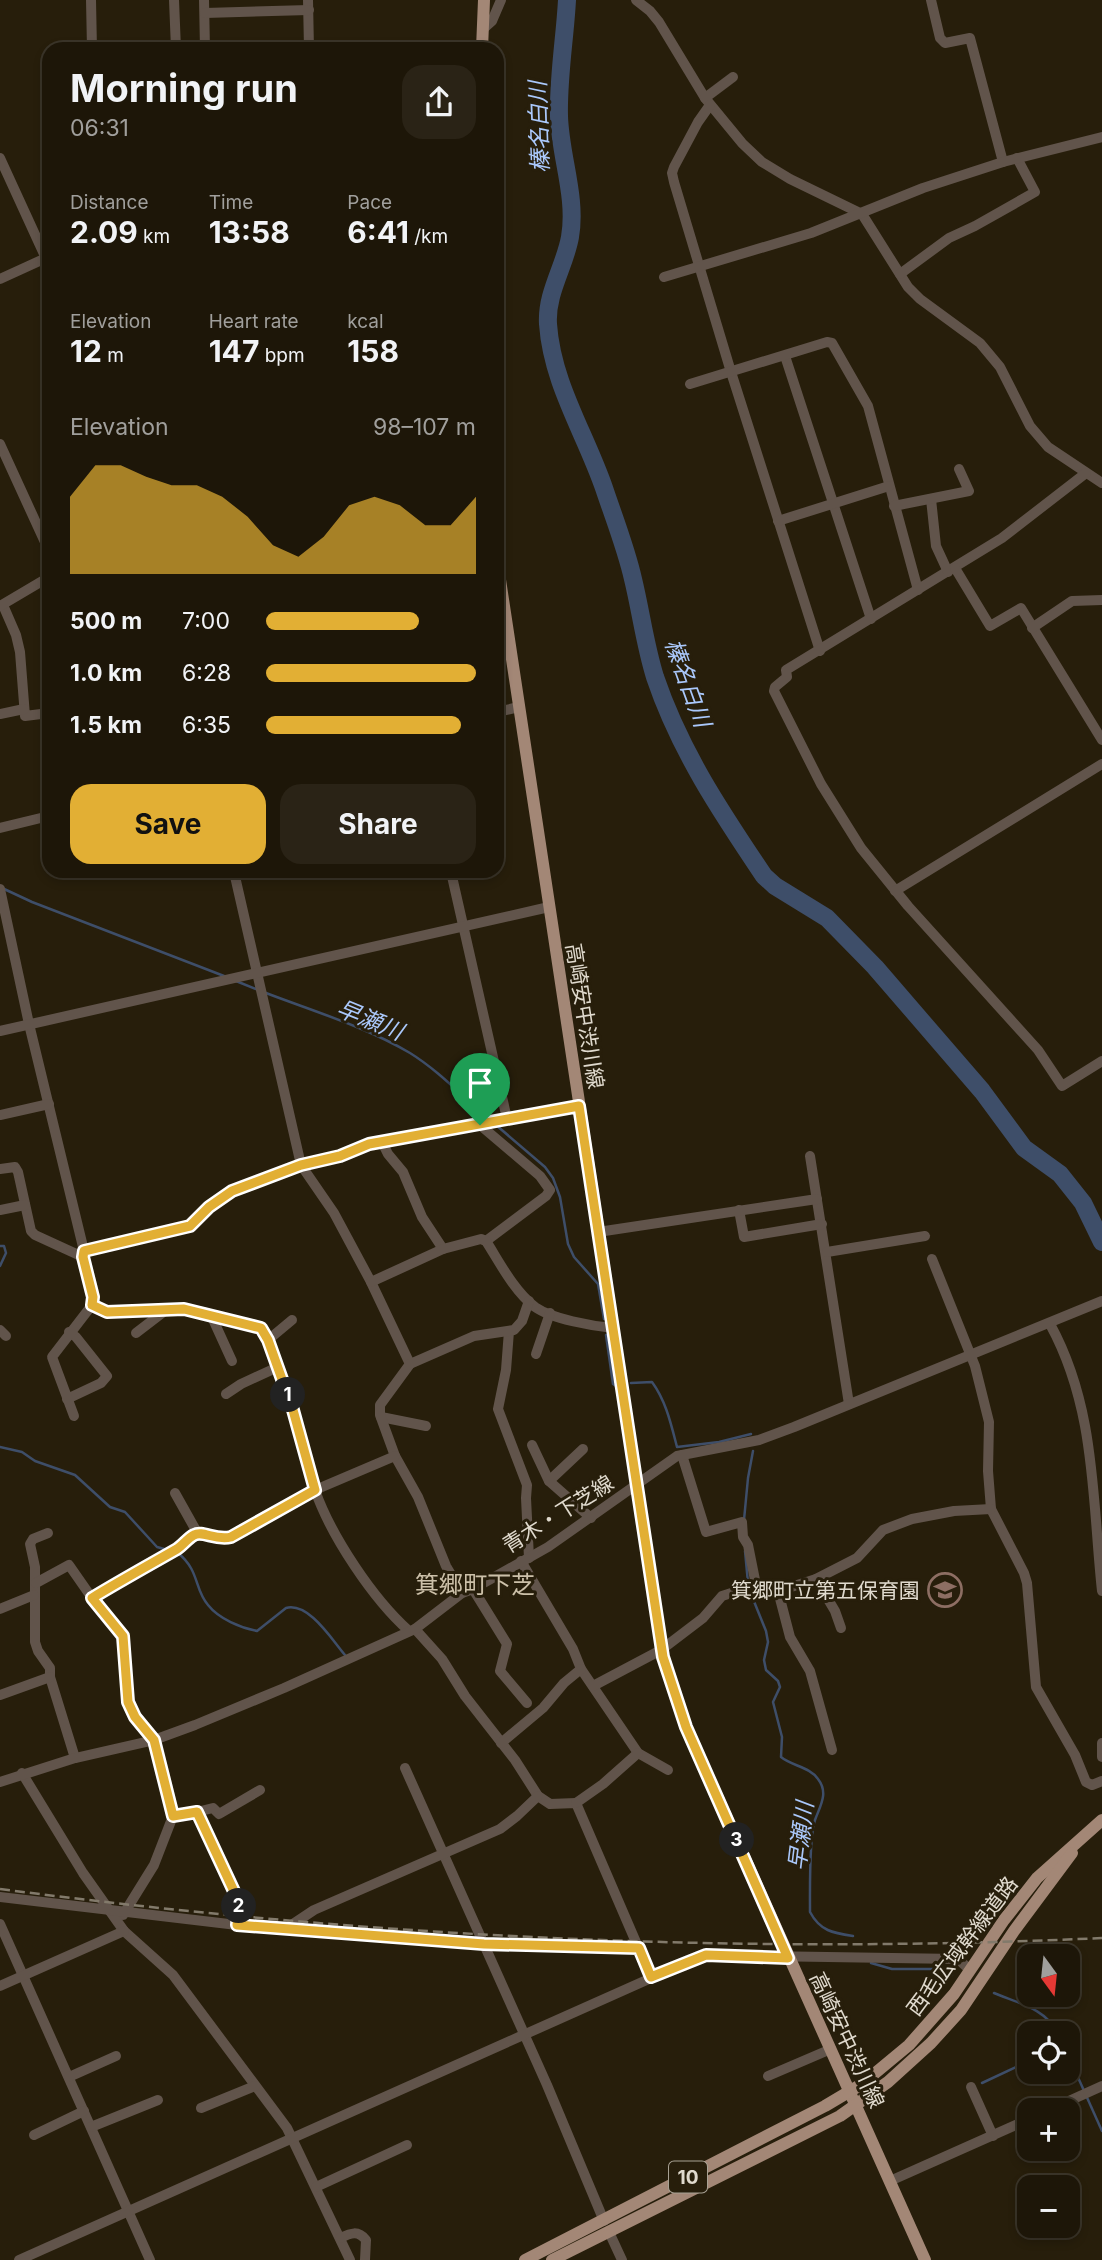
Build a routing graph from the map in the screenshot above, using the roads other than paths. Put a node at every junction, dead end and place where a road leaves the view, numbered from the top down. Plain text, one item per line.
1 (91, 0) edge
2 (174, 0) edge
3 (204, 0) edge
4 (484, 0) edge
5 (501, 0) edge
6 (636, 0) edge
7 (932, 0) edge
8 (309, 5) edge
9 (205, 13) junction
10 (483, 29) junction
11 (92, 42) edge
12 (176, 42) edge
13 (205, 42) edge
14 (309, 42) edge
15 (482, 42) edge
16 (733, 77) dead end
17 (708, 102) junction
18 (1102, 137) edge
19 (0, 158) edge
20 (1017, 158) junction
21 (1003, 162) junction
22 (862, 214) junction
23 (42, 250) edge
24 (42, 263) edge
25 (699, 267) junction
26 (900, 274) junction
27 (664, 277) dead end
28 (0, 279) edge
29 (785, 356) junction
30 (731, 372) junction
31 (690, 384) dead end
32 (0, 444) edge
33 (959, 469) dead end
34 (1086, 473) junction
35 (1102, 483) edge
36 (889, 486) junction
37 (931, 499) junction
38 (832, 504) junction
39 (894, 506) junction
40 (778, 521) junction
41 (42, 536) edge
42 (952, 570) junction
43 (42, 581) edge
44 (918, 590) junction
45 (1102, 600) edge
46 (1, 606) edge
47 (504, 607) edge
48 (871, 619) junction
49 (1032, 628) junction
50 (820, 651) junction
51 (519, 707) junction
52 (24, 709) junction
53 (504, 710) edge
54 (0, 714) edge
55 (42, 714) edge
56 (1102, 740) edge
57 (1102, 764) edge
58 (42, 818) edge
59 (0, 828) edge
60 (235, 878) edge
61 (452, 878) edge
62 (895, 891) junction
63 (1, 892) edge
64 (549, 906) junction
65 (463, 926) junction
66 (257, 976) junction
67 (29, 1024) junction
68 (0, 1031) edge
69 (1102, 1060) edge
70 (49, 1104) junction
71 (579, 1106) junction
72 (0, 1115) edge
73 (505, 1120) junction
74 (482, 1124) junction
75 (382, 1142) junction
76 (810, 1156) dead end
77 (301, 1165) junction
78 (0, 1169) edge
79 (817, 1199) junction
80 (25, 1205) junction
81 (0, 1210) edge
82 (739, 1210) junction
83 (822, 1224) junction
84 (598, 1232) junction
85 (925, 1236) dead end
86 (486, 1241) junction
87 (443, 1249) junction
88 (827, 1252) junction
89 (83, 1254) junction
90 (932, 1259) dead end
91 (371, 1282) junction
92 (529, 1301) junction
93 (1102, 1301) edge
94 (92, 1305) junction
95 (166, 1309) junction
96 (550, 1313) junction
97 (211, 1315) junction
98 (292, 1320) dead end
99 (1054, 1322) junction
100 (613, 1328) junction
101 (509, 1331) junction
102 (69, 1332) junction
103 (136, 1333) dead end
104 (268, 1340) junction
105 (536, 1354) dead end
106 (971, 1355) junction
107 (232, 1361) dead end
108 (410, 1364) junction
109 (278, 1367) junction
110 (226, 1394) dead end
111 (67, 1399) junction
112 (849, 1404) junction
113 (74, 1416) dead end
114 (381, 1417) junction
115 (426, 1426) dead end
116 (533, 1445) dead end
117 (583, 1449) dead end
118 (682, 1455) junction
119 (395, 1456) junction
120 (549, 1481) junction
121 (636, 1487) junction
122 (315, 1490) junction
123 (175, 1493) dead end
124 (990, 1508) junction
125 (591, 1518) junction
126 (48, 1533) dead end
127 (198, 1534) junction
128 (525, 1560) junction
129 (816, 1578) junction
130 (36, 1583) junction
131 (751, 1587) junction
132 (776, 1587) junction
133 (467, 1591) junction
134 (1102, 1591) edge
135 (34, 1595) junction
136 (92, 1598) junction
137 (0, 1609) edge
138 (841, 1628) dead end
139 (412, 1630) junction
140 (661, 1650) junction
141 (582, 1669) junction
142 (50, 1677) junction
143 (593, 1686) junction
144 (0, 1695) edge
145 (527, 1703) dead end
146 (154, 1740) junction
147 (501, 1743) junction
148 (1102, 1743) edge
149 (832, 1750) dead end
150 (638, 1753) junction
151 (1102, 1757) edge
152 (75, 1758) junction
153 (405, 1768) dead end
154 (668, 1770) dead end
155 (22, 1773) junction
156 (1102, 1781) edge
157 (0, 1782) edge
158 (261, 1790) dead end
159 (538, 1796) junction
160 (576, 1803) junction
161 (197, 1812) junction
162 (173, 1816) junction
163 (1097, 1824) edge
164 (442, 1853) junction
165 (0, 1897) edge
166 (111, 1911) junction
167 (126, 1913) junction
168 (117, 1921) junction
169 (0, 1924) edge
170 (237, 1925) junction
171 (286, 1928) junction
172 (124, 1931) junction
173 (484, 1944) junction
174 (639, 1948) junction
175 (788, 1958) junction
176 (970, 1970) junction
177 (22, 1976) junction
178 (651, 1977) junction
179 (0, 1986) edge
180 (524, 2035) junction
181 (831, 2049) junction
182 (116, 2056) dead end
183 (768, 2076) dead end
184 (69, 2077) junction
185 (255, 2085) junction
186 (1102, 2086) edge
187 (971, 2087) dead end
188 (850, 2091) junction
189 (1076, 2098) edge
190 (158, 2100) dead end
191 (856, 2106) junction
192 (201, 2108) dead end
193 (84, 2111) junction
194 (1017, 2125) edge
195 (91, 2127) junction
196 (34, 2135) dead end
197 (993, 2136) junction
198 (292, 2138) junction
199 (407, 2145) dead end
200 (890, 2181) junction
201 (316, 2187) junction
202 (129, 2211) junction
203 (607, 2226) junction
204 (340, 2238) junction
205 (19, 2260) edge
206 (150, 2260) edge
207 (350, 2260) edge
208 (365, 2260) edge
209 (525, 2260) edge
210 (552, 2260) edge
211 (622, 2260) edge
212 (925, 2260) edge

1 - 11 street
2 - 12 street
3 - 9 street
4 - 10 main road
5 - 10 street
6 - 17 street
7 - 21 street
8 - 9 street
8 - 14 street
9 - 13 street
10 - 15 main road
16 - 17 street
17 - 22 street
17 - 25 street
18 - 20 street
19 - 23 street
20 - 21 street
20 - 26 street
21 - 22 street
22 - 25 street
22 - 26 street
24 - 28 street
25 - 27 street
25 - 30 street
26 - 34 street
29 - 30 street
29 - 36 street
29 - 38 street
30 - 31 street
30 - 40 street
32 - 41 street
33 - 37 street
34 - 35 street
34 - 42 street
36 - 38 street
36 - 39 street
37 - 39 street
37 - 42 street
38 - 40 street
38 - 48 street
39 - 44 street
40 - 50 street
42 - 44 street
42 - 49 street
43 - 46 street
44 - 48 street
45 - 49 street
46 - 52 street
47 - 51 main road, 高崎安中渋川線
48 - 50 street
49 - 56 street
50 - 62 street
51 - 53 street
51 - 64 main road, 高崎安中渋川線
52 - 54 street
52 - 55 street
57 - 62 street
58 - 59 street
60 - 66 street
61 - 65 street
62 - 69 street
63 - 67 street
64 - 65 street
64 - 71 main road, 高崎安中渋川線
65 - 66 street
65 - 73 street
66 - 67 street
66 - 77 street
67 - 68 street
67 - 70 street
70 - 72 street
70 - 89 street
71 - 73 street
71 - 84 main road, 高崎安中渋川線
73 - 74 street
74 - 75 street
74 - 86 street
75 - 77 street
75 - 87 street
76 - 79 street
77 - 89 street
77 - 91 street
78 - 80 street
79 - 82 street
79 - 83 street
80 - 81 street
80 - 89 street
82 - 83 street
82 - 84 street
83 - 88 street
84 - 100 main road, 高崎安中渋川線
85 - 88 street
86 - 87 street
86 - 92 street
87 - 91 street
88 - 112 street
89 - 94 street
90 - 106 street
91 - 108 street
92 - 96 street
92 - 101 street
93 - 99 street, 青木・下芝線
94 - 95 street
94 - 102 street
95 - 97 street
95 - 103 street
96 - 100 street
96 - 105 street
97 - 104 street
97 - 107 street
98 - 104 street
99 - 106 street, 青木・下芝線
99 - 134 street
100 - 121 main road, 高崎安中渋川線
101 - 108 street
101 - 128 street
102 - 111 street
102 - 111 street
104 - 109 street
106 - 112 street, 青木・下芝線
106 - 124 street
108 - 114 street
109 - 110 street
109 - 122 street
111 - 113 street
112 - 118 street, 青木・下芝線
114 - 115 street
114 - 119 street
116 - 120 street
117 - 120 street
118 - 121 street, 青木・下芝線
118 - 131 street
119 - 122 street
119 - 133 street
120 - 125 street
121 - 125 street, 青木・下芝線
121 - 140 main road, 高崎安中渋川線
122 - 127 street
122 - 139 street
123 - 127 street
124 - 129 street
124 - 156 street
125 - 128 street, 青木・下芝線
126 - 130 street
127 - 136 street
128 - 133 street, 青木・下芝線
128 - 141 street
129 - 132 street
129 - 138 street
130 - 135 street
130 - 136 street
131 - 132 street
131 - 140 street
132 - 149 street
133 - 139 street, 青木・下芝線
133 - 145 street
135 - 137 street
135 - 142 street
136 - 146 street
139 - 146 street, 青木・下芝線
139 - 147 street
140 - 143 street
140 - 175 main road, 高崎安中渋川線
141 - 143 street
141 - 147 street
142 - 144 street
142 - 152 street
143 - 150 street
146 - 152 street, 青木・下芝線
146 - 162 street
147 - 159 street
148 - 151 street
150 - 154 street
150 - 160 street
152 - 155 street, 青木・下芝線
153 - 164 street
155 - 157 street, 青木・下芝線
155 - 166 street
158 - 161 street
159 - 160 street
159 - 164 street
160 - 174 street
161 - 162 street
161 - 170 street
162 - 167 street
163 - 176 main road, 西毛広域幹線道路 / 10
163 - 191 main road, 西毛広域幹線道路 / 10
164 - 171 street
164 - 173 street
165 - 166 street
166 - 167 street
166 - 168 street
167 - 168 street
167 - 170 street
168 - 172 street
169 - 177 street
170 - 171 street
171 - 173 street
172 - 177 street
172 - 185 street
173 - 174 street
173 - 180 street
174 - 178 street
175 - 176 street
175 - 178 street
175 - 181 main road, 高崎安中渋川線
176 - 188 main road, 西毛広域幹線道路 / 10
177 - 179 street
177 - 184 street
178 - 180 street
180 - 198 street
180 - 203 street
181 - 183 street
181 - 188 main road, 高崎安中渋川線
182 - 184 street
184 - 193 street
185 - 192 street
185 - 198 street
186 - 189 street
187 - 197 street
188 - 191 main road, 高崎安中渋川線
188 - 203 main road, 西毛広域幹線道路 / 10
190 - 195 street
191 - 200 main road, 高崎安中渋川線
191 - 203 main road, 西毛広域幹線道路 / 10
193 - 195 street
193 - 196 street
194 - 197 street
195 - 202 street
197 - 200 street
198 - 201 street
198 - 202 street
199 - 201 street
200 - 212 main road, 高崎安中渋川線
201 - 204 street
202 - 205 street
202 - 206 street
203 - 209 main road, 西毛広域幹線道路 / 10
203 - 210 main road, 西毛広域幹線道路 / 10
203 - 211 street
204 - 207 street
204 - 208 street

